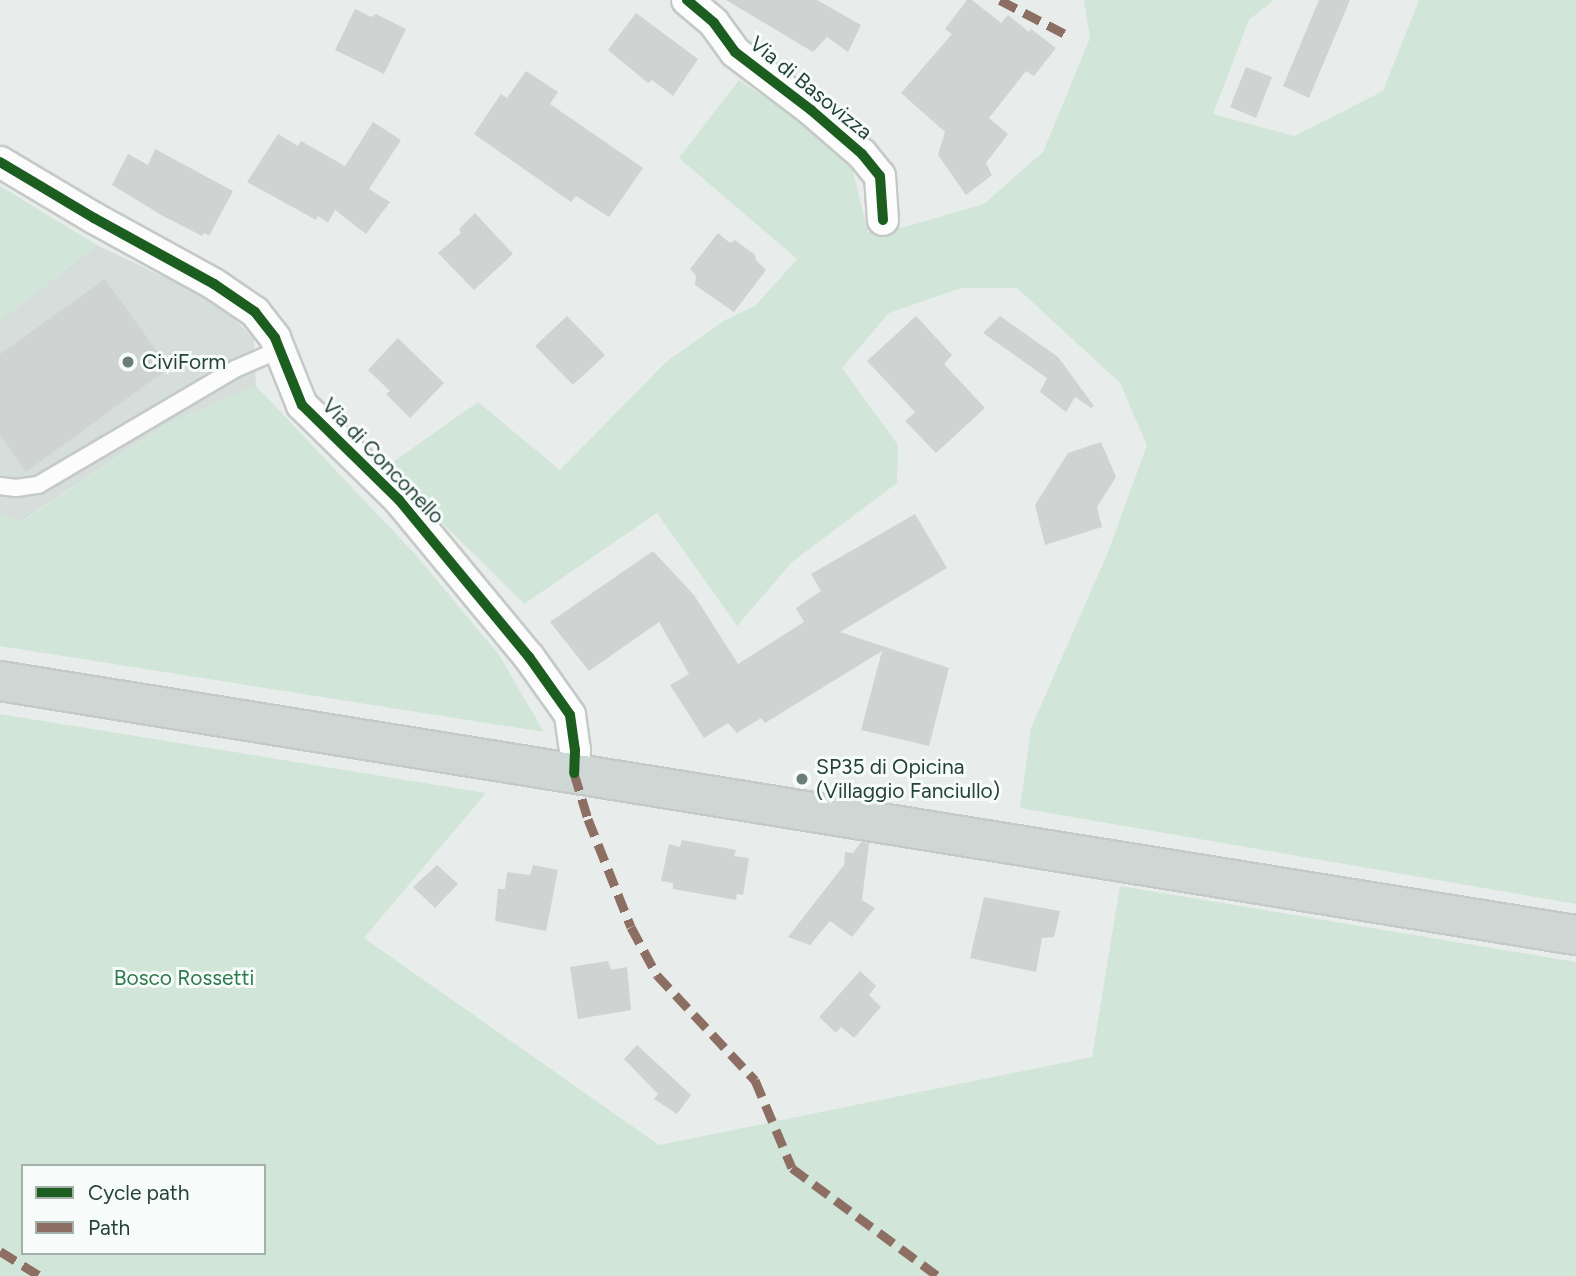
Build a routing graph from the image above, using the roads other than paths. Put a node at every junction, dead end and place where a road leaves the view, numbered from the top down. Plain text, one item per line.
1 (687, 0) edge
2 (0, 162) edge
3 (883, 220) dead end
4 (279, 350) junction
5 (0, 486) edge
6 (0, 681) edge
7 (574, 773) junction
8 (1576, 936) edge

1 - 3 street, Via di Basovizza
2 - 4 street, Via di Conconello
4 - 5 lane
4 - 7 street, Via di Conconello
6 - 7 main road
7 - 8 main road

